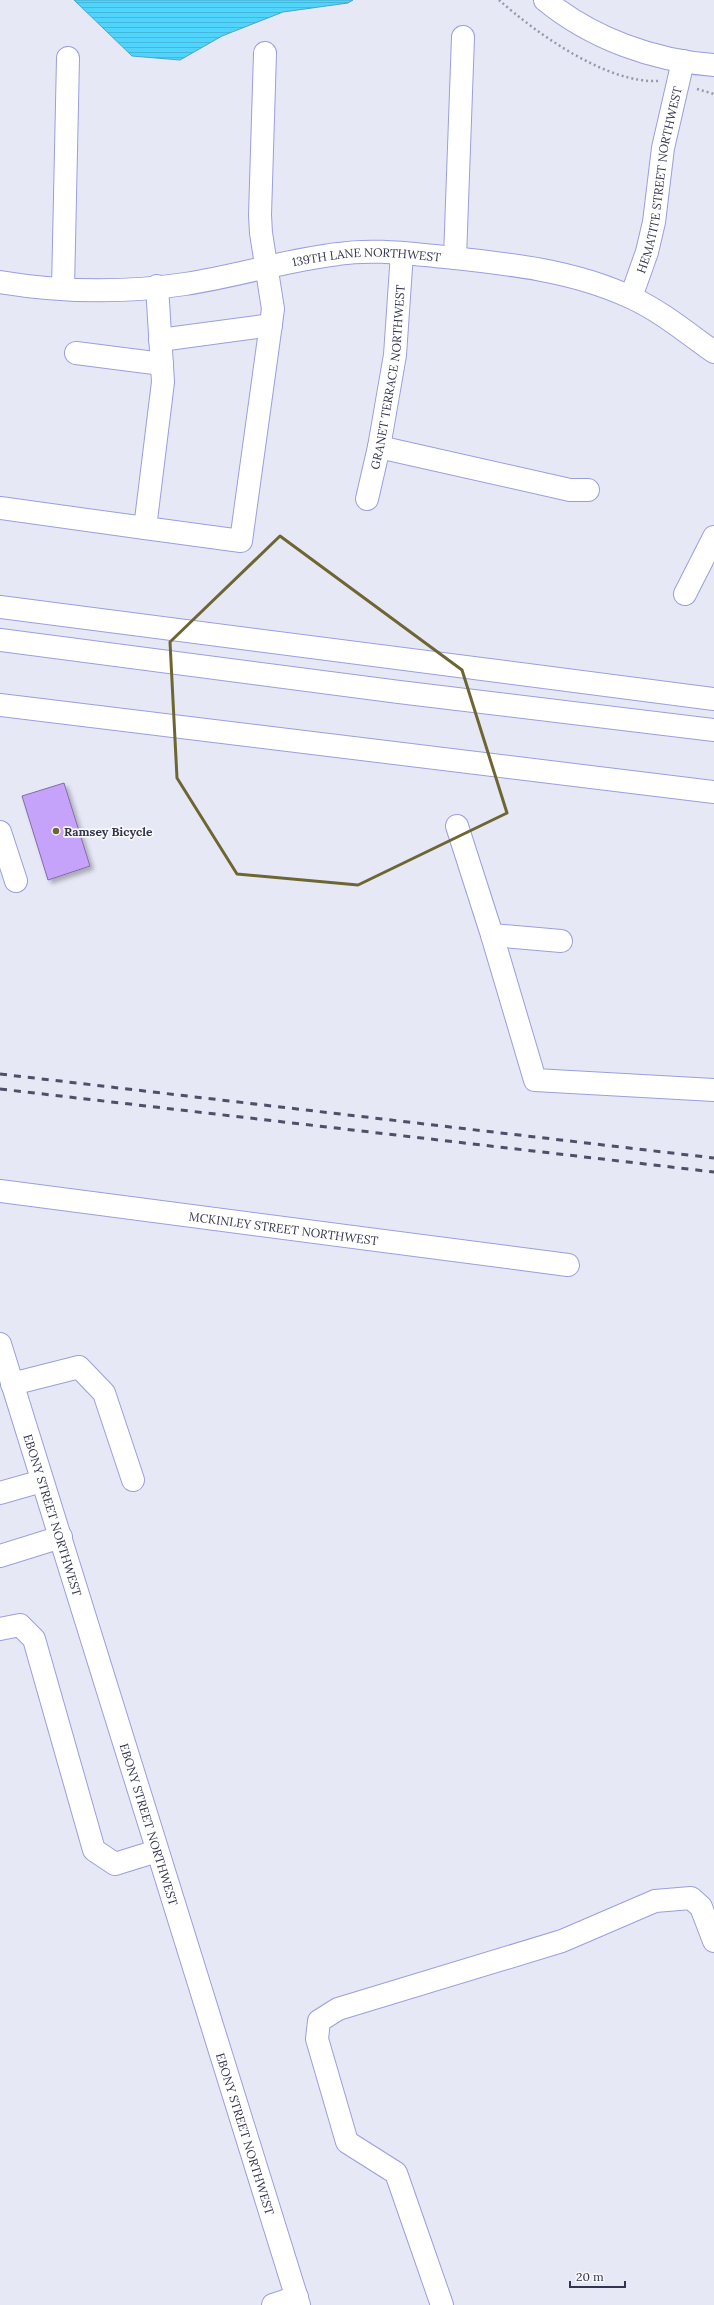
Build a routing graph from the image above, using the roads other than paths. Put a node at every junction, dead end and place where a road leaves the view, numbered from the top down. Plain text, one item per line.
1 (545, 0) edge
2 (463, 37) dead end
3 (265, 54) dead end
4 (68, 58) dead end
5 (683, 61) junction
6 (714, 65) edge
7 (402, 253) junction
8 (455, 258) junction
9 (266, 268) junction
10 (0, 282) edge
11 (157, 286) junction
12 (63, 289) junction
13 (632, 298) junction
14 (271, 325) junction
15 (160, 340) junction
16 (713, 350) edge
17 (76, 353) dead end
18 (162, 364) junction
19 (379, 447) junction
20 (588, 490) dead end
21 (367, 499) dead end
22 (0, 508) edge
23 (145, 528) junction
24 (714, 537) edge
25 (685, 594) dead end
26 (0, 607) edge
27 (0, 640) edge
28 (714, 699) edge
29 (0, 705) edge
30 (714, 730) edge
31 (714, 792) edge
32 (457, 826) dead end
33 (0, 832) edge
34 (16, 881) dead end
35 (492, 935) junction
36 (562, 941) dead end
37 (714, 1090) edge
38 (0, 1191) edge
39 (568, 1265) dead end
40 (0, 1344) edge
41 (12, 1384) junction
42 (42, 1480) junction
43 (133, 1480) dead end
44 (0, 1492) edge
45 (61, 1537) junction
46 (0, 1556) edge
47 (0, 1629) edge
48 (157, 1852) junction
49 (714, 1941) edge
50 (298, 2301) edge
51 (273, 2305) edge
52 (442, 2305) edge

1 - 5 main road
2 - 8 main road
3 - 9 main road
4 - 12 main road
5 - 6 main road
5 - 13 main road, HEMATITE STREET NORTHWEST
7 - 8 main road, 139TH LANE NORTHWEST
7 - 9 main road, 139TH LANE NORTHWEST
7 - 19 main road, GRANET TERRACE NORTHWEST
8 - 13 main road, 139TH LANE NORTHWEST
9 - 11 main road, 139TH LANE NORTHWEST
9 - 14 main road
10 - 12 main road, 139TH LANE NORTHWEST
11 - 12 main road, 139TH LANE NORTHWEST
11 - 15 main road
13 - 16 main road, 139TH LANE NORTHWEST
14 - 15 main road
14 - 23 main road
15 - 18 main road
17 - 18 main road
18 - 23 main road
19 - 20 main road
19 - 21 main road, GRANET TERRACE NORTHWEST
22 - 23 main road
24 - 25 main road
26 - 28 main road
27 - 30 main road
29 - 31 main road
32 - 35 main road
33 - 34 main road
35 - 36 main road
35 - 37 main road
38 - 39 main road, MCKINLEY STREET NORTHWEST
40 - 41 main road, EBONY STREET NORTHWEST
41 - 42 main road, EBONY STREET NORTHWEST
41 - 43 main road
42 - 44 main road
42 - 45 main road, EBONY STREET NORTHWEST
45 - 46 main road
45 - 48 main road, EBONY STREET NORTHWEST
47 - 48 main road
48 - 50 main road, EBONY STREET NORTHWEST
49 - 52 main road
50 - 51 main road

